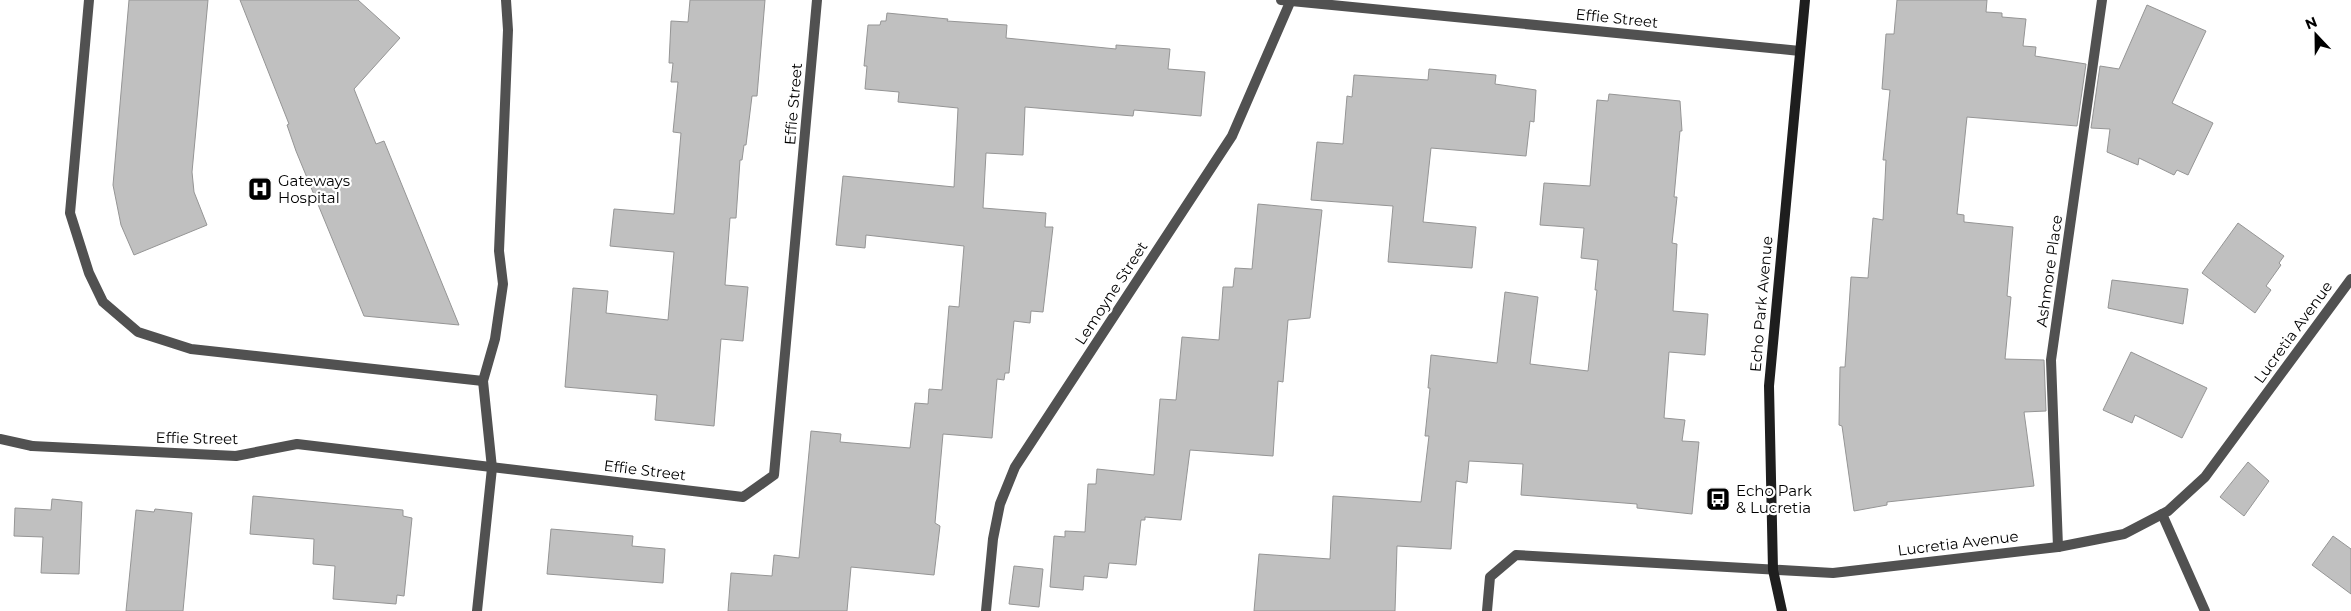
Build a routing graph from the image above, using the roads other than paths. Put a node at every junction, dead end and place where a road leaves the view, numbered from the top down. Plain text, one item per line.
1 (89, 0) edge
2 (506, 0) edge
3 (817, 0) edge
4 (1288, 0) edge
5 (1805, 0) edge
6 (2102, 0) edge
7 (1800, 51) junction
8 (2351, 279) edge
9 (483, 381) junction
10 (0, 439) edge
11 (492, 468) junction
12 (2162, 514) junction
13 (2058, 547) junction
14 (1773, 570) junction
15 (477, 611) edge
16 (986, 611) edge
17 (1487, 611) edge
18 (1782, 611) edge
19 (2206, 611) edge

1 - 9 street
2 - 9 street
3 - 11 street, Effie Street
4 - 7 street, Effie Street
4 - 16 street, Lemoyne Street
5 - 7 street, Echo Park Avenue
6 - 13 street, Ashmore Place
7 - 14 street, Echo Park Avenue
8 - 12 street, Lucretia Avenue
9 - 11 street
10 - 11 street, Effie Street
11 - 15 street
12 - 13 street, Lucretia Avenue
12 - 19 street
13 - 14 street, Lucretia Avenue
14 - 17 street, Lucretia Avenue
14 - 18 street, Echo Park Avenue

